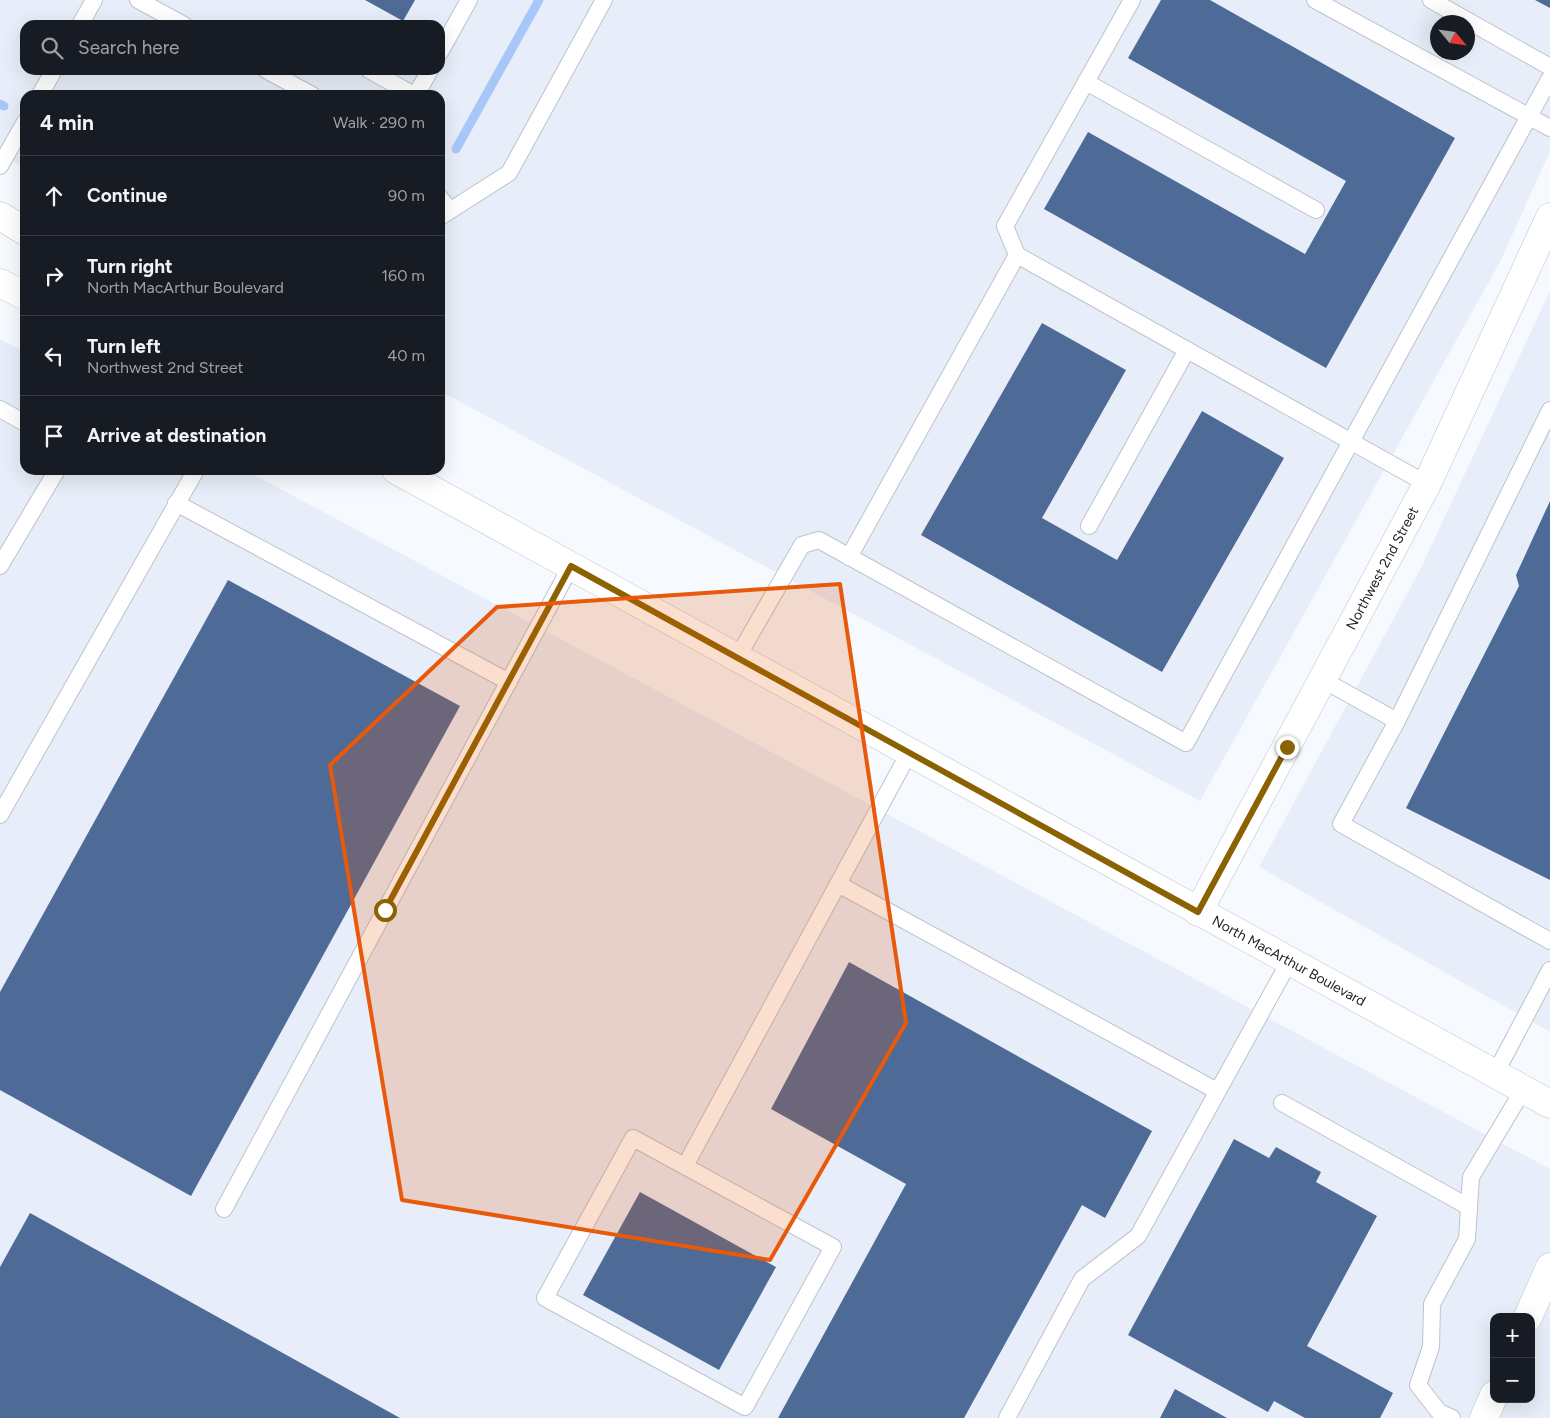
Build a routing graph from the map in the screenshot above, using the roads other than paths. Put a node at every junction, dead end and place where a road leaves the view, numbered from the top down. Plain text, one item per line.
1 (94, 0) edge
2 (138, 0) edge
3 (469, 0) edge
4 (604, 0) edge
5 (1132, 0) edge
6 (1315, 0) edge
7 (1431, 0) edge
8 (83, 20) edge
9 (175, 20) edge
10 (445, 43) edge
11 (1550, 67) edge
12 (51, 75) edge
13 (275, 75) edge
14 (378, 75) edge
15 (427, 75) edge
16 (1550, 78) edge
17 (1086, 82) junction
18 (43, 90) edge
19 (303, 90) edge
20 (407, 90) edge
21 (419, 90) edge
22 (1529, 117) junction
23 (1550, 128) edge
24 (20, 131) edge
25 (0, 166) edge
26 (1316, 210) dead end
27 (445, 214) edge
28 (0, 216) edge
29 (1550, 217) edge
30 (20, 228) edge
31 (1017, 255) junction
32 (1542, 258) edge
33 (0, 283) edge
34 (20, 293) edge
35 (1187, 350) junction
36 (0, 409) edge
37 (1550, 410) edge
38 (20, 420) edge
39 (1351, 442) junction
40 (54, 475) edge
41 (193, 475) edge
42 (405, 475) edge
43 (1427, 484) junction
44 (176, 503) junction
45 (1089, 526) dead end
46 (849, 557) junction
47 (0, 566) edge
48 (571, 566) junction
49 (737, 658) junction
50 (1323, 680) junction
51 (509, 682) junction
52 (1397, 721) junction
53 (909, 753) junction
54 (0, 815) edge
55 (838, 884) junction
56 (1198, 912) junction
57 (1550, 941) edge
58 (1289, 962) junction
59 (1550, 970) edge
60 (1495, 1074) junction
61 (1523, 1090) junction
62 (1217, 1092) junction
63 (1282, 1103) dead end
64 (1550, 1104) edge
65 (685, 1166) junction
66 (1469, 1207) junction
67 (224, 1209) dead end
68 (1550, 1267) edge
69 (1530, 1313) edge
70 (1491, 1403) edge
71 (1007, 1418) edge
72 (1452, 1418) edge
73 (1484, 1418) edge

1 - 8 lane
2 - 9 lane
3 - 10 lane
4 - 27 lane
5 - 17 lane
6 - 22 lane
7 - 11 lane
12 - 18 lane
13 - 19 lane
14 - 20 lane
15 - 21 lane
16 - 22 lane
17 - 26 lane
17 - 31 lane
22 - 23 lane
22 - 39 lane
24 - 25 lane
28 - 30 main road
29 - 32 main road, Northwest 2nd Street
31 - 35 lane
31 - 46 lane
32 - 43 main road, Northwest 2nd Street
33 - 34 main road
35 - 39 lane
35 - 45 lane
36 - 38 lane
37 - 52 lane
39 - 43 lane
39 - 46 lane
40 - 47 lane
41 - 44 lane
42 - 48 main road, North MacArthur Boulevard
43 - 50 main road, Northwest 2nd Street
44 - 51 lane
44 - 54 lane
46 - 49 lane
48 - 49 main road, North MacArthur Boulevard
48 - 51 lane
49 - 53 main road, North MacArthur Boulevard
50 - 52 lane
50 - 56 main road, Northwest 2nd Street
51 - 67 lane
52 - 57 lane
53 - 55 lane
53 - 56 main road, North MacArthur Boulevard
55 - 62 lane
55 - 65 lane
56 - 58 main road, North MacArthur Boulevard
58 - 60 main road, North MacArthur Boulevard
58 - 62 lane
59 - 60 lane
60 - 61 main road, North MacArthur Boulevard
61 - 64 main road, North MacArthur Boulevard
61 - 66 lane
62 - 71 lane
63 - 66 lane
65 - 65 lane
66 - 72 lane
68 - 69 main road
70 - 73 main road

